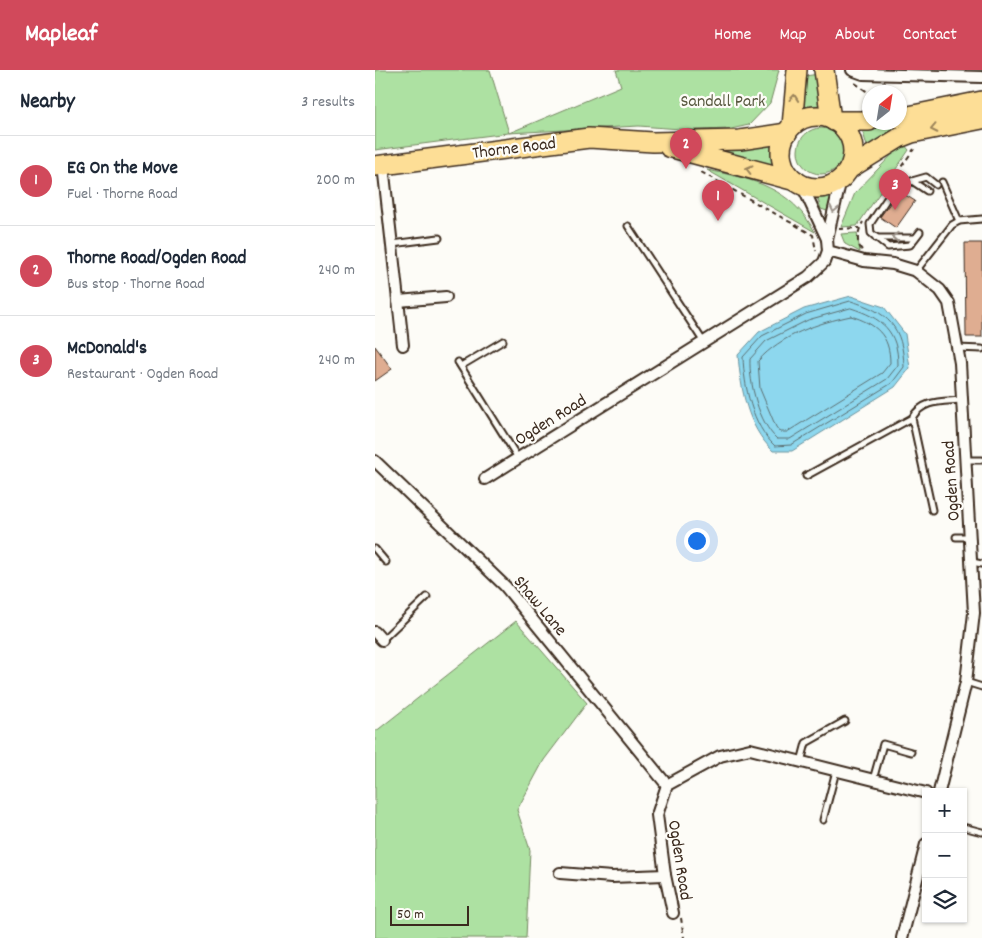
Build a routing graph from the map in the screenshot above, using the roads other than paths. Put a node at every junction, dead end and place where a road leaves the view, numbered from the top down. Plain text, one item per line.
1 (797, 70) edge
2 (824, 70) edge
3 (852, 70) edge
4 (982, 77) edge
5 (982, 101) edge
6 (907, 116) edge
7 (982, 119) edge
8 (833, 120) junction
9 (862, 121) edge
10 (789, 130) junction
11 (653, 142) junction
12 (379, 165) edge
13 (845, 174) junction
14 (911, 181) junction
15 (943, 182) dead end
16 (799, 183) junction
17 (936, 185) dead end
18 (927, 191) dead end
19 (982, 219) edge
20 (959, 221) junction
21 (628, 226) dead end
22 (920, 232) dead end
23 (439, 238) dead end
24 (874, 238) junction
25 (915, 238) junction
26 (827, 239) junction
27 (391, 244) junction
28 (828, 251) junction
29 (916, 271) junction
30 (446, 297) dead end
31 (398, 301) junction
32 (503, 340) dead end
33 (703, 341) junction
34 (403, 345) dead end
35 (957, 348) junction
36 (982, 349) edge
37 (962, 400) junction
38 (911, 418) junction
39 (518, 458) junction
40 (965, 460) junction
41 (982, 460) edge
42 (375, 461) edge
43 (806, 476) dead end
44 (485, 479) dead end
45 (932, 510) dead end
46 (956, 537) dead end
47 (970, 537) junction
48 (375, 549) edge
49 (386, 562) dead end
50 (977, 563) edge
51 (427, 597) dead end
52 (378, 636) edge
53 (965, 682) junction
54 (982, 687) edge
55 (845, 721) dead end
56 (911, 752) dead end
57 (801, 762) junction
58 (835, 771) junction
59 (873, 780) junction
60 (667, 785) junction
61 (940, 788) edge
62 (922, 792) edge
63 (823, 820) dead end
64 (967, 828) edge
65 (982, 832) edge
66 (922, 860) edge
67 (560, 873) dead end
68 (665, 875) junction
69 (673, 914) road end
70 (902, 938) edge

10 -> 1 highway
2 - 8 highway
3 - 4 street
5 - 6 highway
7 -> 13 highway
8 - 9 highway
8 - 10 highway
8 - 13 highway
10 - 11 highway, Thorne Road
10 - 16 highway
11 - 12 highway, Thorne Road
16 -> 11 highway, Thorne Road
12 - 27 street
13 - 16 highway
13 -> 26 street
14 - 17 lane
14 - 18 lane
14 - 24 lane
15 - 20 lane
16 - 26 street
19 - 20 lane
20 - 29 lane
21 - 33 lane
22 - 25 lane
23 - 27 lane
25 -> 24 lane
24 - 25 lane
26 - 28 street
27 - 31 street
28 - 29 street, Ogden Road
28 - 33 street, Ogden Road
29 - 35 street, Ogden Road
30 - 31 street
31 - 34 street
32 - 39 lane
33 - 39 street, Ogden Road
35 - 36 lane
35 - 37 street, Ogden Road
37 - 38 lane
37 - 40 street, Ogden Road
38 - 43 lane
38 - 45 lane
39 - 44 street, Ogden Road
40 - 41 lane
40 - 47 street, Ogden Road
42 - 60 street, Shaw Lane
46 - 47 lane
47 - 50 street, Ogden Road
48 - 49 lane
50 - 53 street, Ogden Road
51 - 52 lane
53 - 54 lane
53 - 61 street, Ogden Road
55 - 57 lane
56 - 59 lane
57 - 58 street
57 - 60 street
58 - 59 street
58 - 63 lane
59 - 62 street
60 - 68 street, Ogden Road
64 - 65 lane
66 - 70 street
67 - 68 street
68 - 69 street, Ogden Road

